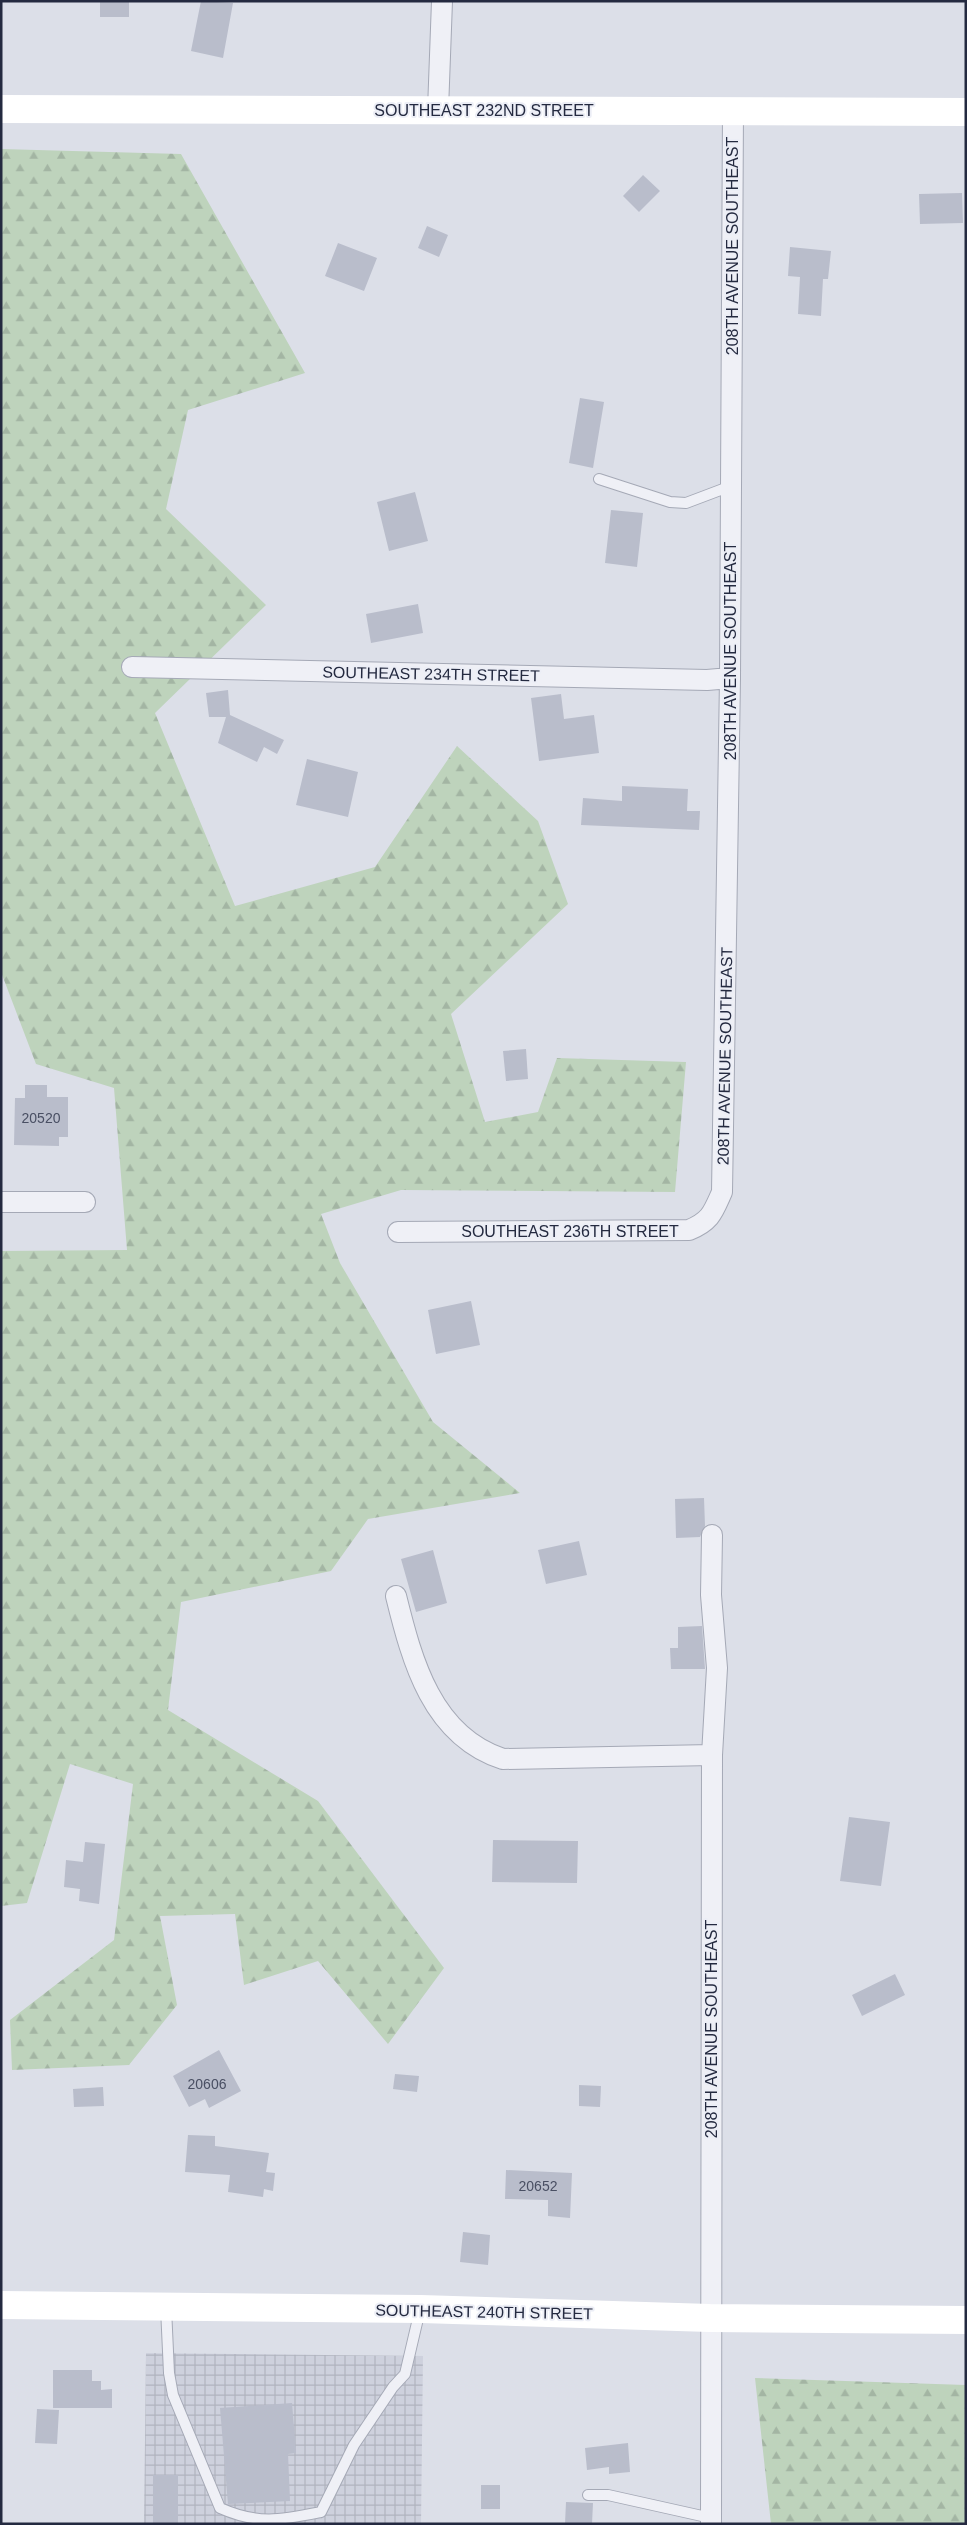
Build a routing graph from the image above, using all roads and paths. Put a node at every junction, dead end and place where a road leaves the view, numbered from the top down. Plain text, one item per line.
1 (442, 1) edge
2 (1, 109) edge
3 (438, 110) junction
4 (733, 110) junction
5 (966, 112) edge
6 (599, 479) dead end
7 (731, 486) junction
8 (132, 667) dead end
9 (730, 678) junction
10 (722, 1192) joint
11 (1, 1202) edge
12 (85, 1202) dead end
13 (398, 1232) dead end
14 (712, 1535) dead end
15 (396, 1596) dead end
16 (712, 1754) junction
17 (1, 2305) edge
18 (166, 2307) junction
19 (420, 2309) junction
20 (710, 2318) junction
21 (966, 2320) edge
22 (588, 2495) dead end
23 (710, 2521) edge

1 - 3 street
2 - 3 main road, SOUTHEAST 232ND STREET
3 - 4 main road, SOUTHEAST 232ND STREET
4 - 5 main road, SOUTHEAST 232ND STREET
4 - 7 street, 208TH AVENUE SOUTHEAST
6 - 7 lane
7 - 9 street, 208TH AVENUE SOUTHEAST
8 - 9 street, SOUTHEAST 234TH STREET
9 - 10 street, 208TH AVENUE SOUTHEAST
10 - 13 street, SOUTHEAST 236TH STREET
11 - 12 street
14 - 16 street, 208TH AVENUE SOUTHEAST
15 - 16 street
16 - 20 street, 208TH AVENUE SOUTHEAST
17 - 18 main road, SOUTHEAST 240TH STREET
18 - 19 main road, SOUTHEAST 240TH STREET
18 - 19 lane
19 - 20 main road, SOUTHEAST 240TH STREET
20 - 21 main road, SOUTHEAST 240TH STREET
20 - 23 street, 208TH AVENUE SOUTHEAST
22 - 23 lane

